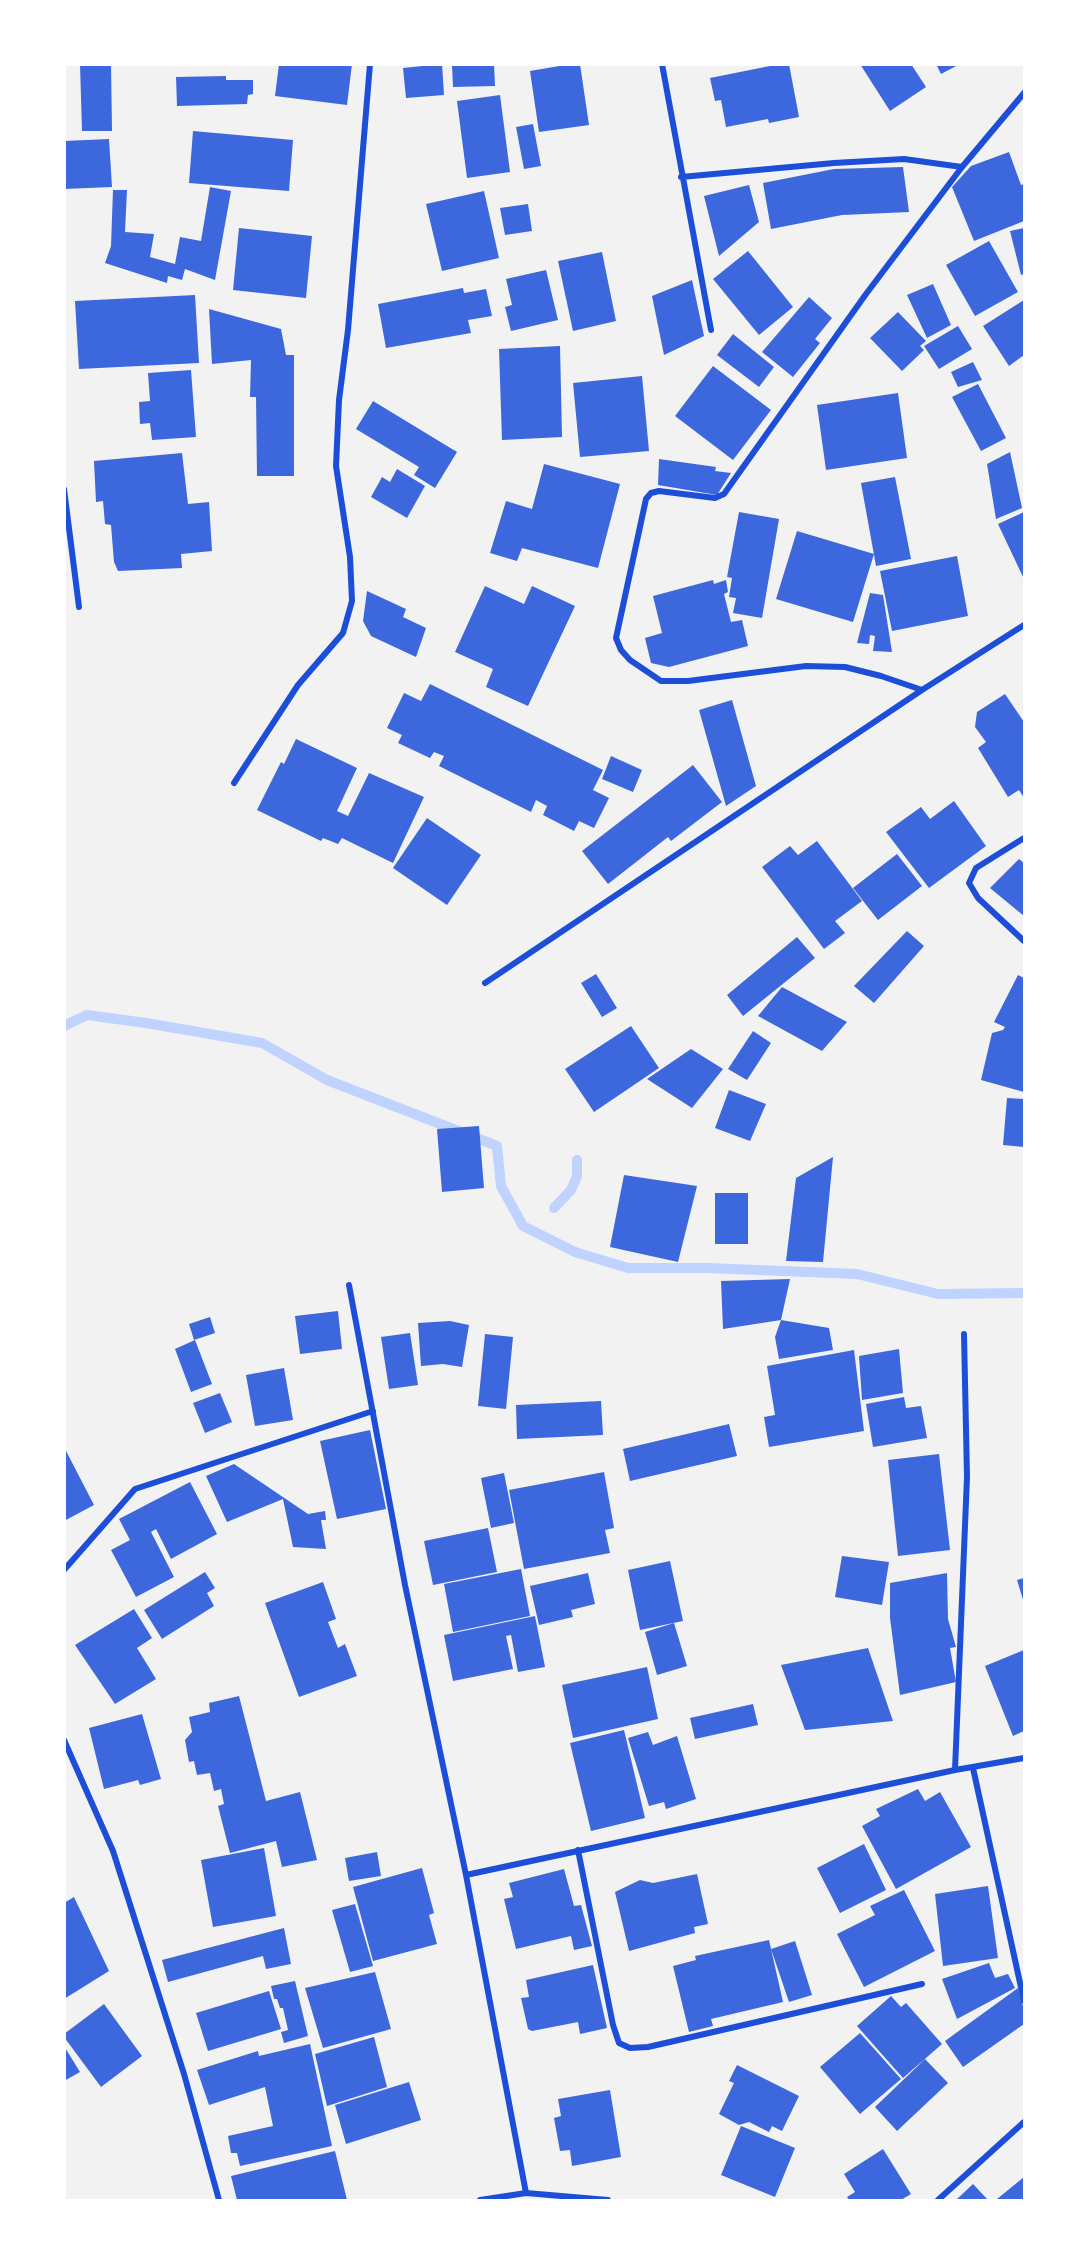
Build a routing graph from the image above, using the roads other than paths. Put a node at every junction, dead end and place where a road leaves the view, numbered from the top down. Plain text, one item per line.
1 (370, 64) edge
2 (662, 64) edge
3 (1024, 93) edge
4 (962, 167) junction
5 (681, 177) junction
6 (711, 330) dead end
7 (64, 489) edge
8 (79, 607) dead end
9 (1024, 625) edge
10 (922, 690) junction
11 (234, 783) dead end
12 (1024, 838) edge
13 (1024, 941) edge
14 (485, 983) dead end
15 (349, 1285) dead end
16 (964, 1334) dead end
17 (372, 1411) junction
18 (64, 1570) edge
19 (64, 1740) edge
20 (1024, 1758) edge
21 (973, 1768) junction
22 (955, 1770) junction
23 (578, 1850) junction
24 (466, 1875) junction
25 (921, 1984) dead end
26 (1024, 2001) edge
27 (1024, 2122) edge
28 (526, 2193) junction
29 (219, 2200) edge
30 (480, 2200) edge
31 (608, 2200) edge
32 (938, 2200) edge

1 - 11 street
2 - 5 street
3 - 4 street
4 - 5 street
4 - 10 street
5 - 6 street
7 - 8 street
9 - 10 street
10 - 14 street
12 - 13 street
15 - 17 street
16 - 22 street
17 - 18 street
17 - 24 street
19 - 29 street
20 - 21 street
21 - 22 street
21 - 26 street
22 - 23 street
23 - 24 street
23 - 25 street
24 - 28 street
27 - 32 street
28 - 30 street
28 - 31 street

